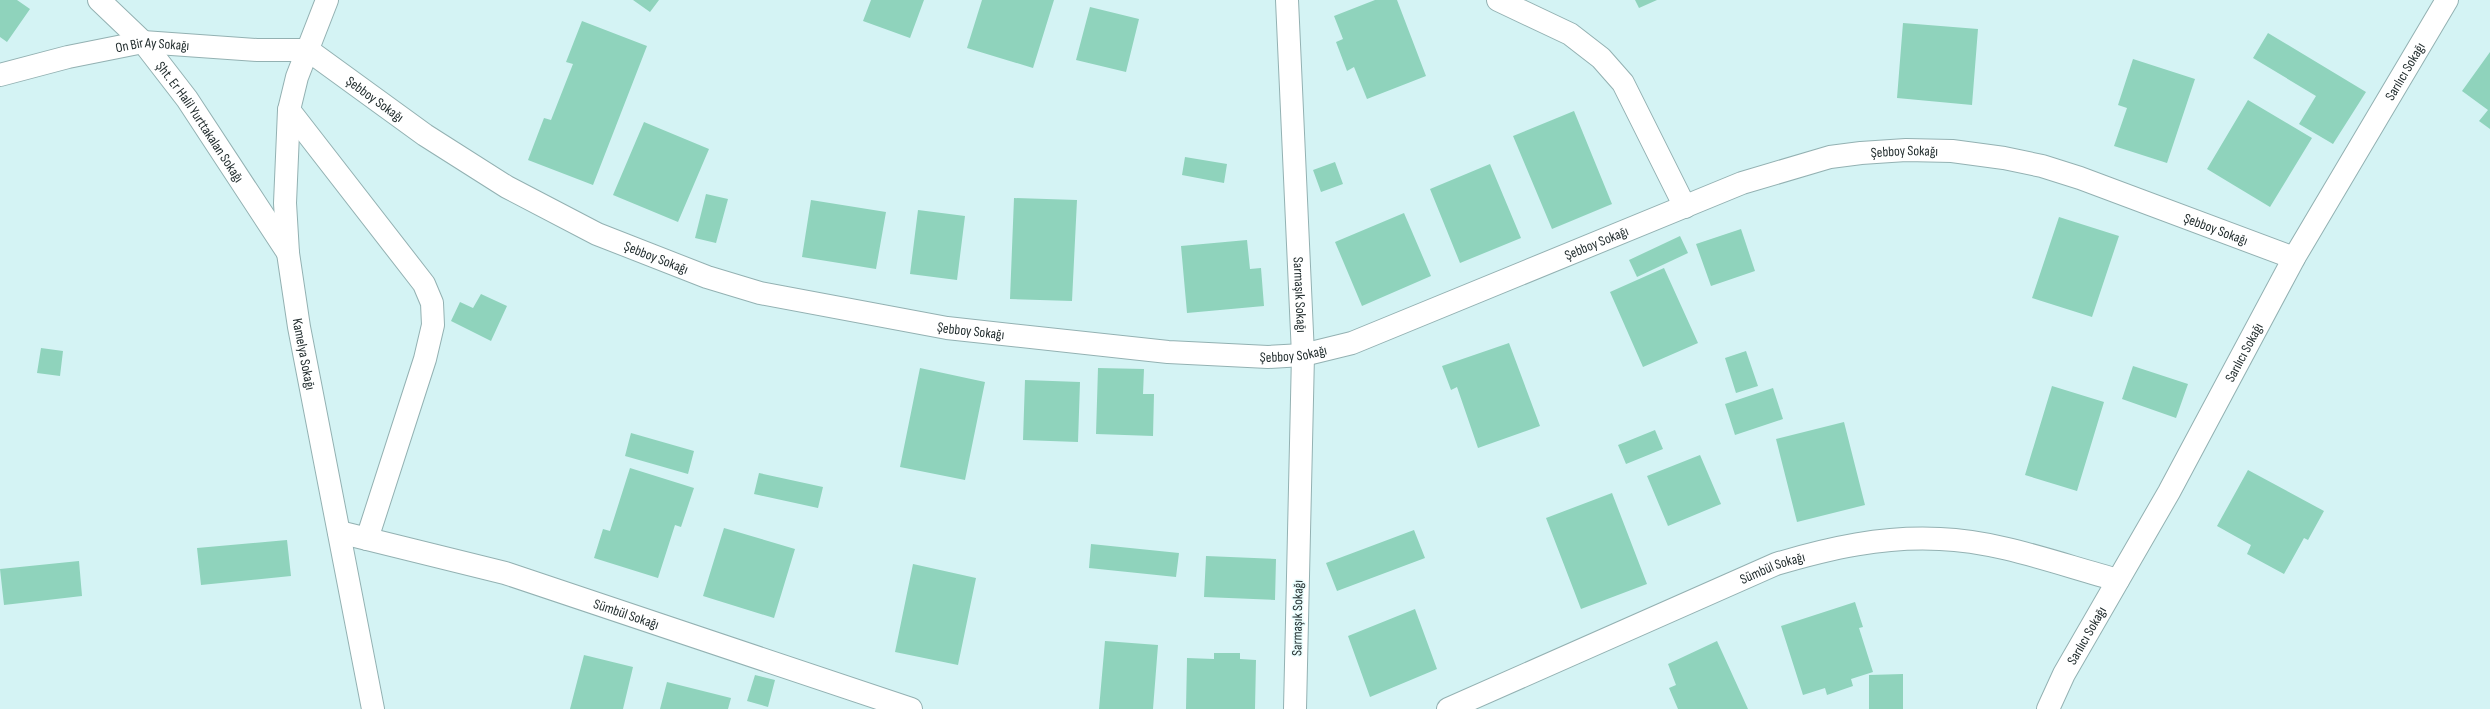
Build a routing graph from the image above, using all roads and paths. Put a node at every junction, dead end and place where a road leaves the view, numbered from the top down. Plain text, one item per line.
1 (99, 0) edge
2 (327, 0) edge
3 (1287, 0) edge
4 (1498, 0) edge
5 (2447, 0) edge
6 (143, 42) junction
7 (308, 50) junction
8 (0, 75) edge
9 (289, 110) junction
10 (1685, 207) junction
11 (288, 253) junction
12 (2294, 258) junction
13 (1303, 355) junction
14 (339, 532) junction
15 (367, 539) junction
16 (2118, 580) junction
17 (373, 709) edge
18 (910, 709) edge
19 (1295, 709) edge
20 (1448, 709) edge
21 (2048, 709) edge

1 - 6 street, Şht. Er Halil Yurttakalan Sokağı
2 - 7 street, Kamelya Sokağı
3 - 13 street, Sarmaşık Sokağı
4 - 10 street
5 - 12 street, Sarılıcı Sokağı
6 - 7 street, On Bir Ay Sokağı
6 - 8 street, On Bir Ay Sokağı
6 - 11 street, Şht. Er Halil Yurttakalan Sokağı
7 - 9 street, Kamelya Sokağı
7 - 13 street, Şebboy Sokağı
9 - 11 street, Kamelya Sokağı
9 - 15 street
10 - 12 street, Şebboy Sokağı
10 - 13 street, Şebboy Sokağı
11 - 14 street, Kamelya Sokağı
12 - 16 street, Sarılıcı Sokağı
13 - 19 street, Sarmaşık Sokağı
14 - 15 street, Sümbül Sokağı
14 - 17 street, Kamelya Sokağı
15 - 18 street, Sümbül Sokağı
16 - 20 street, Sümbül Sokağı
16 - 21 street, Sarılıcı Sokağı

